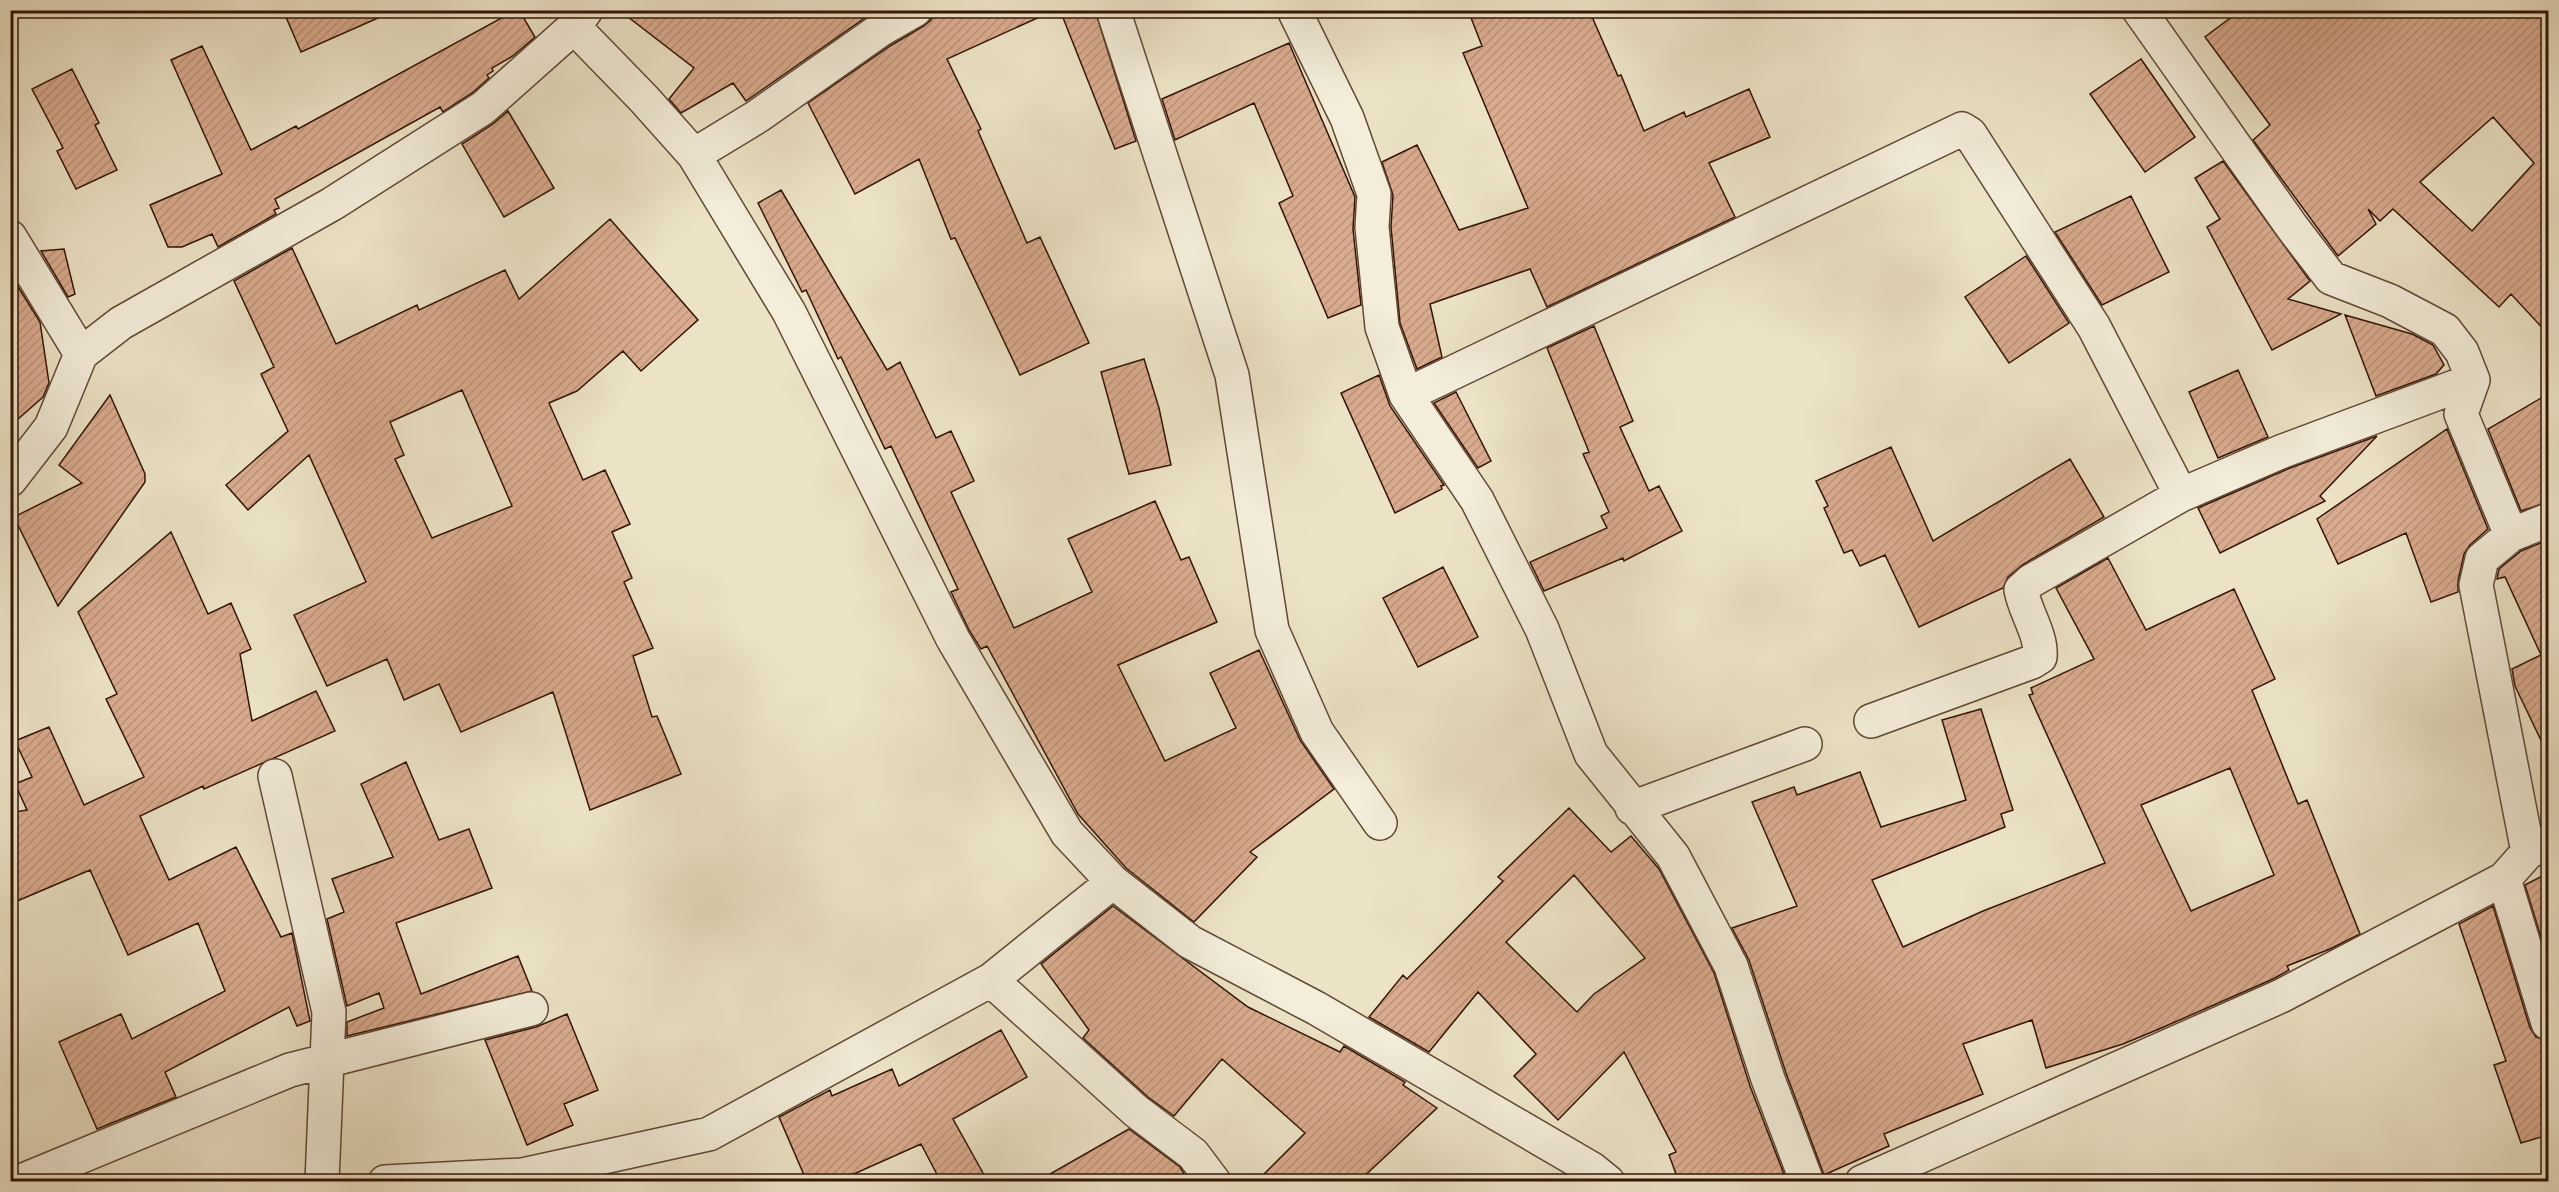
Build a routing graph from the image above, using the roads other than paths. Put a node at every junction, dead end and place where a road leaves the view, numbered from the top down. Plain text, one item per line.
1 (915, 10) edge
2 (1113, 10) edge
3 (1294, 10) edge
4 (2139, 10) edge
5 (580, 19) edge
6 (694, 155) junction
7 (10, 237) edge
8 (81, 354) junction
9 (2472, 380) junction
10 (1406, 395) junction
11 (10, 480) edge
12 (2181, 495) junction
13 (2548, 520) edge
14 (2511, 535) junction
15 (1871, 721) dead end
16 (1805, 744) dead end
17 (275, 776) dead end
18 (1632, 808) junction
19 (1380, 823) dead end
20 (2538, 848) edge
21 (2504, 879) junction
22 (1113, 882) junction
23 (991, 980) junction
24 (531, 1009) dead end
25 (2548, 1023) edge
26 (329, 1060) junction
27 (523, 1178) edge
28 (19, 1182) edge
29 (322, 1182) edge
30 (385, 1182) edge
31 (1214, 1182) edge
32 (1608, 1182) edge
33 (1807, 1182) edge
34 (1862, 1182) edge

1 - 6 street
2 - 19 street
3 - 10 street
4 - 9 street
5 - 6 street
5 - 8 street
6 - 22 street
7 - 8 street
8 - 11 street
9 - 12 street
9 - 14 street
10 - 12 street
10 - 18 street
12 - 15 street
13 - 14 street
14 - 20 street
16 - 18 street
17 - 26 street
18 - 33 street
20 - 21 street
21 - 25 street
21 - 34 street
22 - 23 street
22 - 32 street
23 - 27 street
23 - 31 street
24 - 26 street
26 - 28 street
26 - 29 street
27 - 30 street

